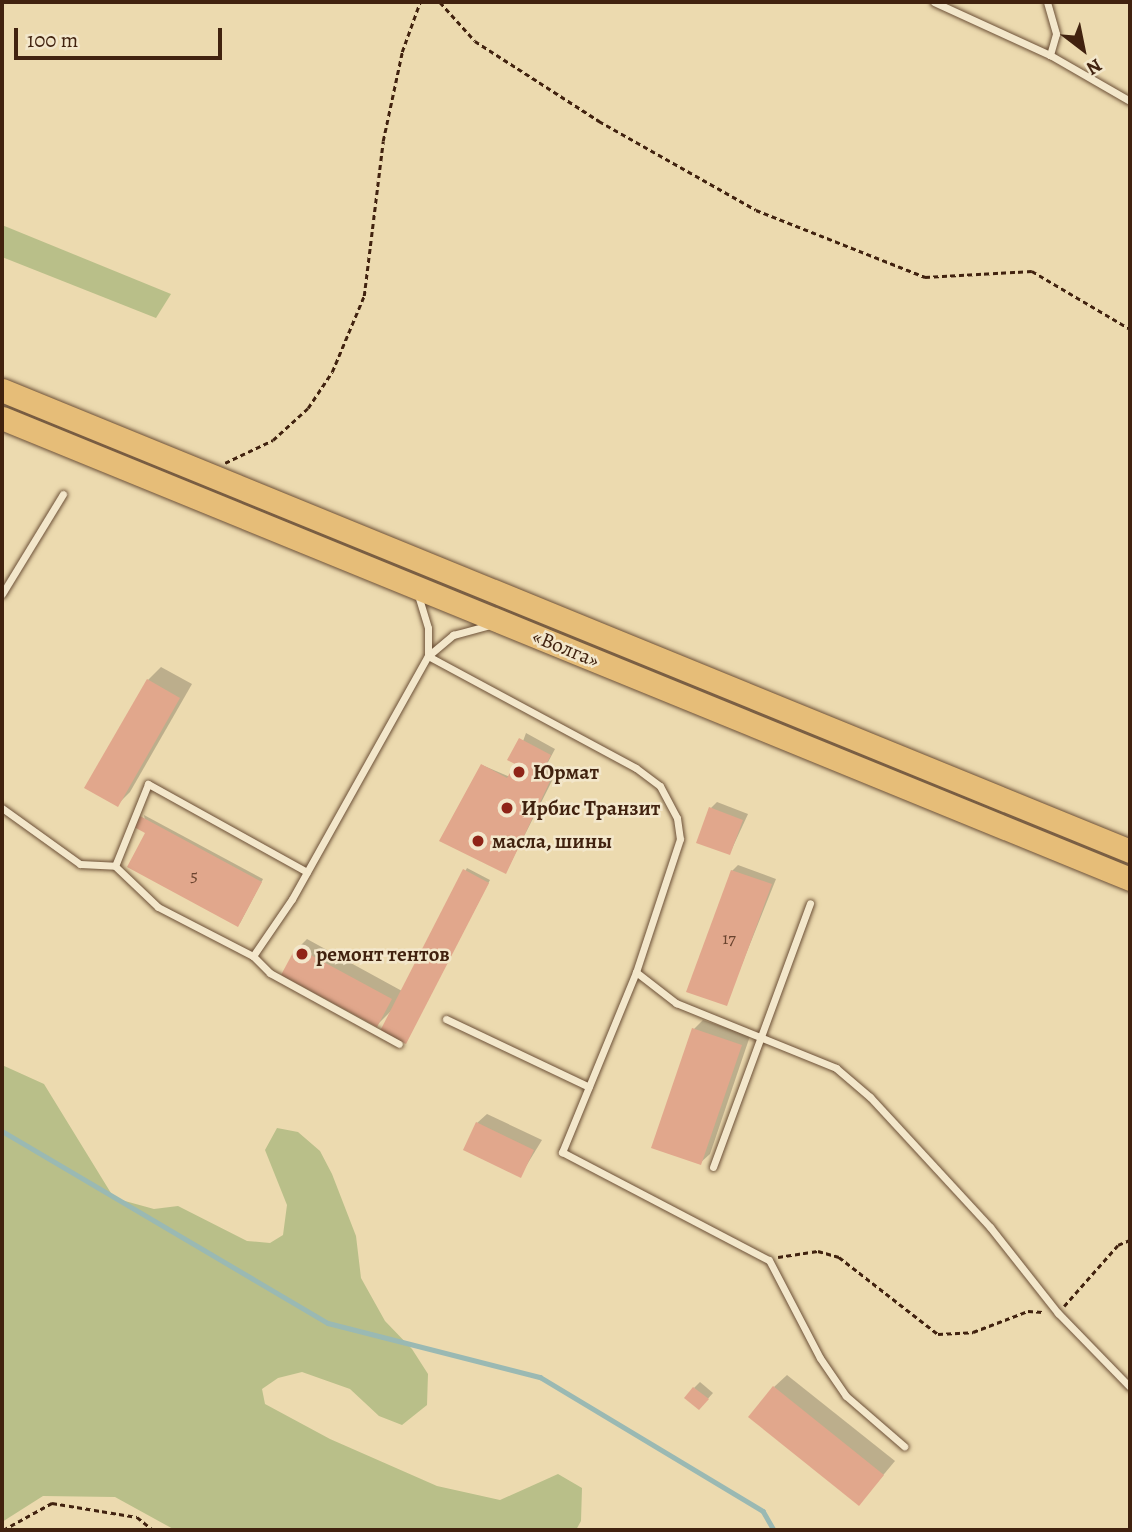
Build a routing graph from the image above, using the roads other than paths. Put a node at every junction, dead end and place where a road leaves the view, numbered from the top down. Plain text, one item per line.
1 (934, 2) edge
2 (1047, 2) edge
3 (1050, 55) junction
4 (1130, 100) edge
5 (2, 390) edge
6 (2, 418) edge
7 (63, 494) dead end
8 (416, 584) junction
9 (2, 594) edge
10 (503, 622) junction
11 (428, 656) junction
12 (2, 808) edge
13 (1130, 851) edge
14 (115, 866) junction
15 (307, 872) junction
16 (1130, 879) edge
17 (810, 903) dead end
18 (253, 956) junction
19 (636, 972) junction
20 (446, 1019) dead end
21 (761, 1039) junction
22 (399, 1044) dead end
23 (589, 1087) junction
24 (713, 1167) dead end
25 (1130, 1387) edge
26 (904, 1446) dead end

1 - 3 lane
2 - 3 lane
3 - 4 lane
5 - 13 highway, «Волга»
6 - 8 highway, «Волга»
7 - 9 lane
8 - 10 highway, «Волга»
8 - 11 lane
10 - 11 lane
10 - 16 highway, «Волга»
11 - 15 lane
11 - 19 lane
12 - 14 lane
14 - 15 lane
14 - 18 lane
15 - 18 lane
17 - 21 lane
18 - 22 lane
19 - 21 lane
19 - 23 lane
20 - 23 lane
21 - 24 lane
21 - 25 lane
23 - 26 lane

